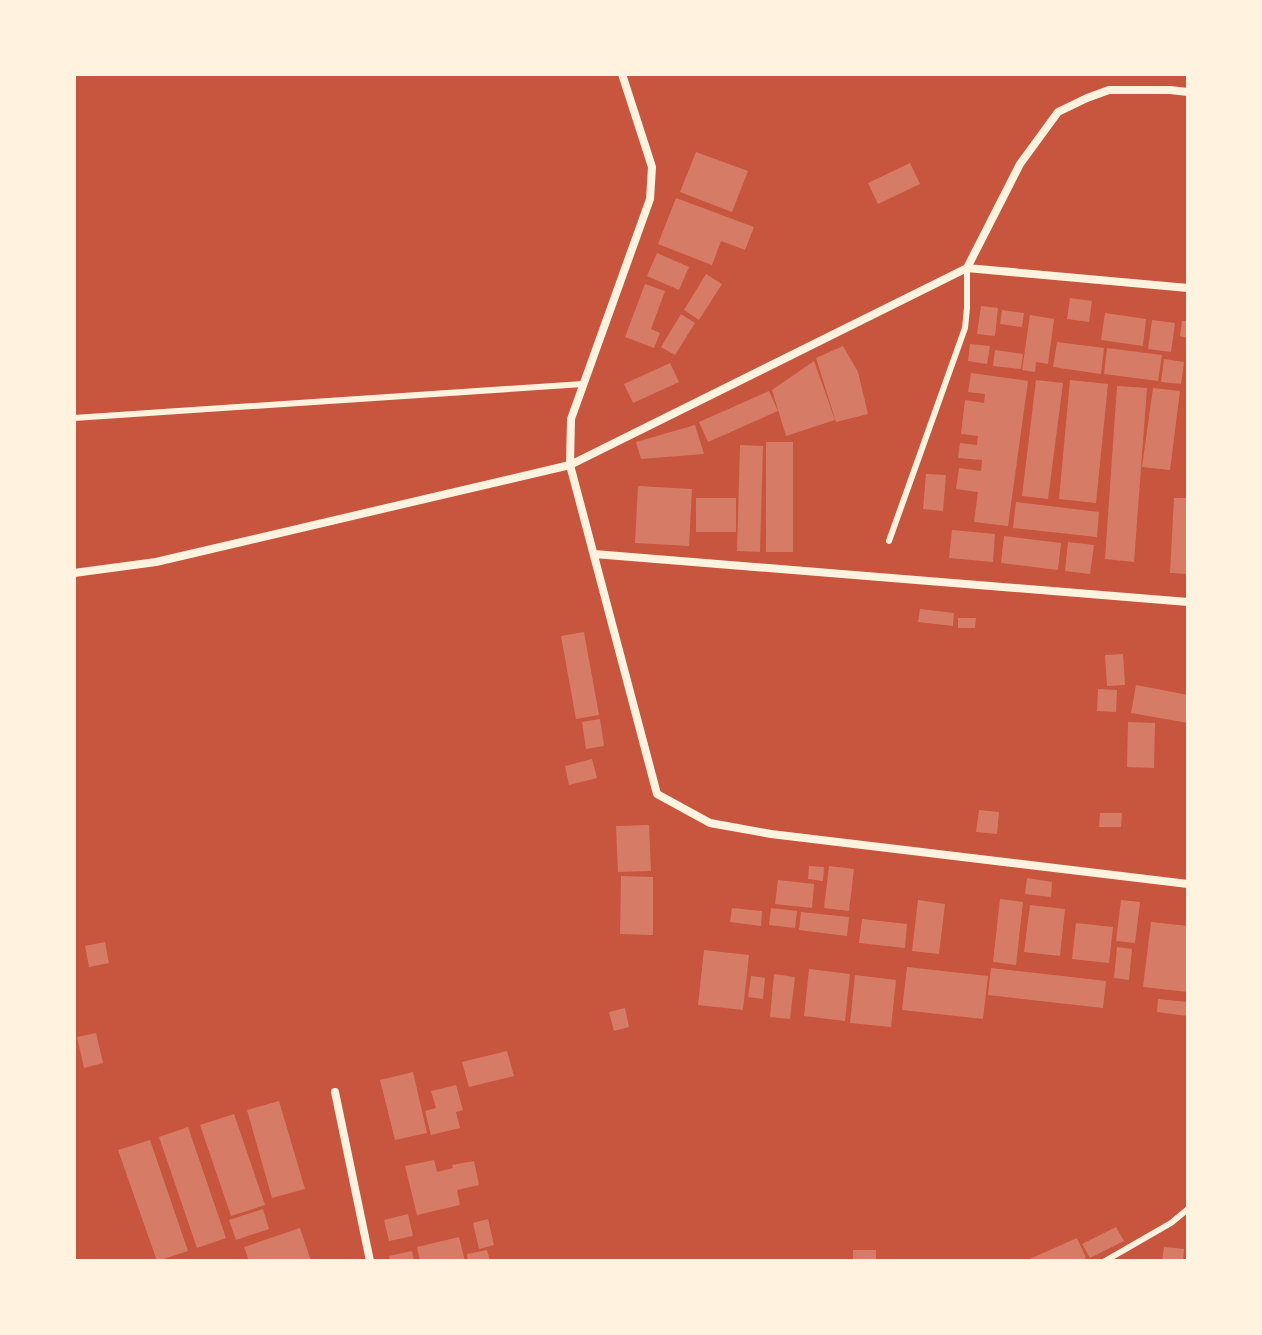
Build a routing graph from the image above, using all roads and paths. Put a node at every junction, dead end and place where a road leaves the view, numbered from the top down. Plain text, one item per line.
1 (622, 74) edge
2 (1188, 92) edge
3 (967, 268) junction
4 (1188, 288) edge
5 (583, 384) junction
6 (74, 418) edge
7 (570, 465) junction
8 (889, 541) dead end
9 (594, 554) junction
10 (74, 573) edge
11 (1188, 602) edge
12 (1188, 884) edge
13 (335, 1092) dead end
14 (1188, 1209) edge
15 (370, 1261) edge
16 (1105, 1261) edge

1 - 5 street
2 - 3 street
3 - 4 street
3 - 7 street
3 - 8 lane
5 - 6 lane
5 - 7 street
7 - 9 street
7 - 10 street
9 - 11 street
9 - 12 street
13 - 15 street
14 - 16 lane

